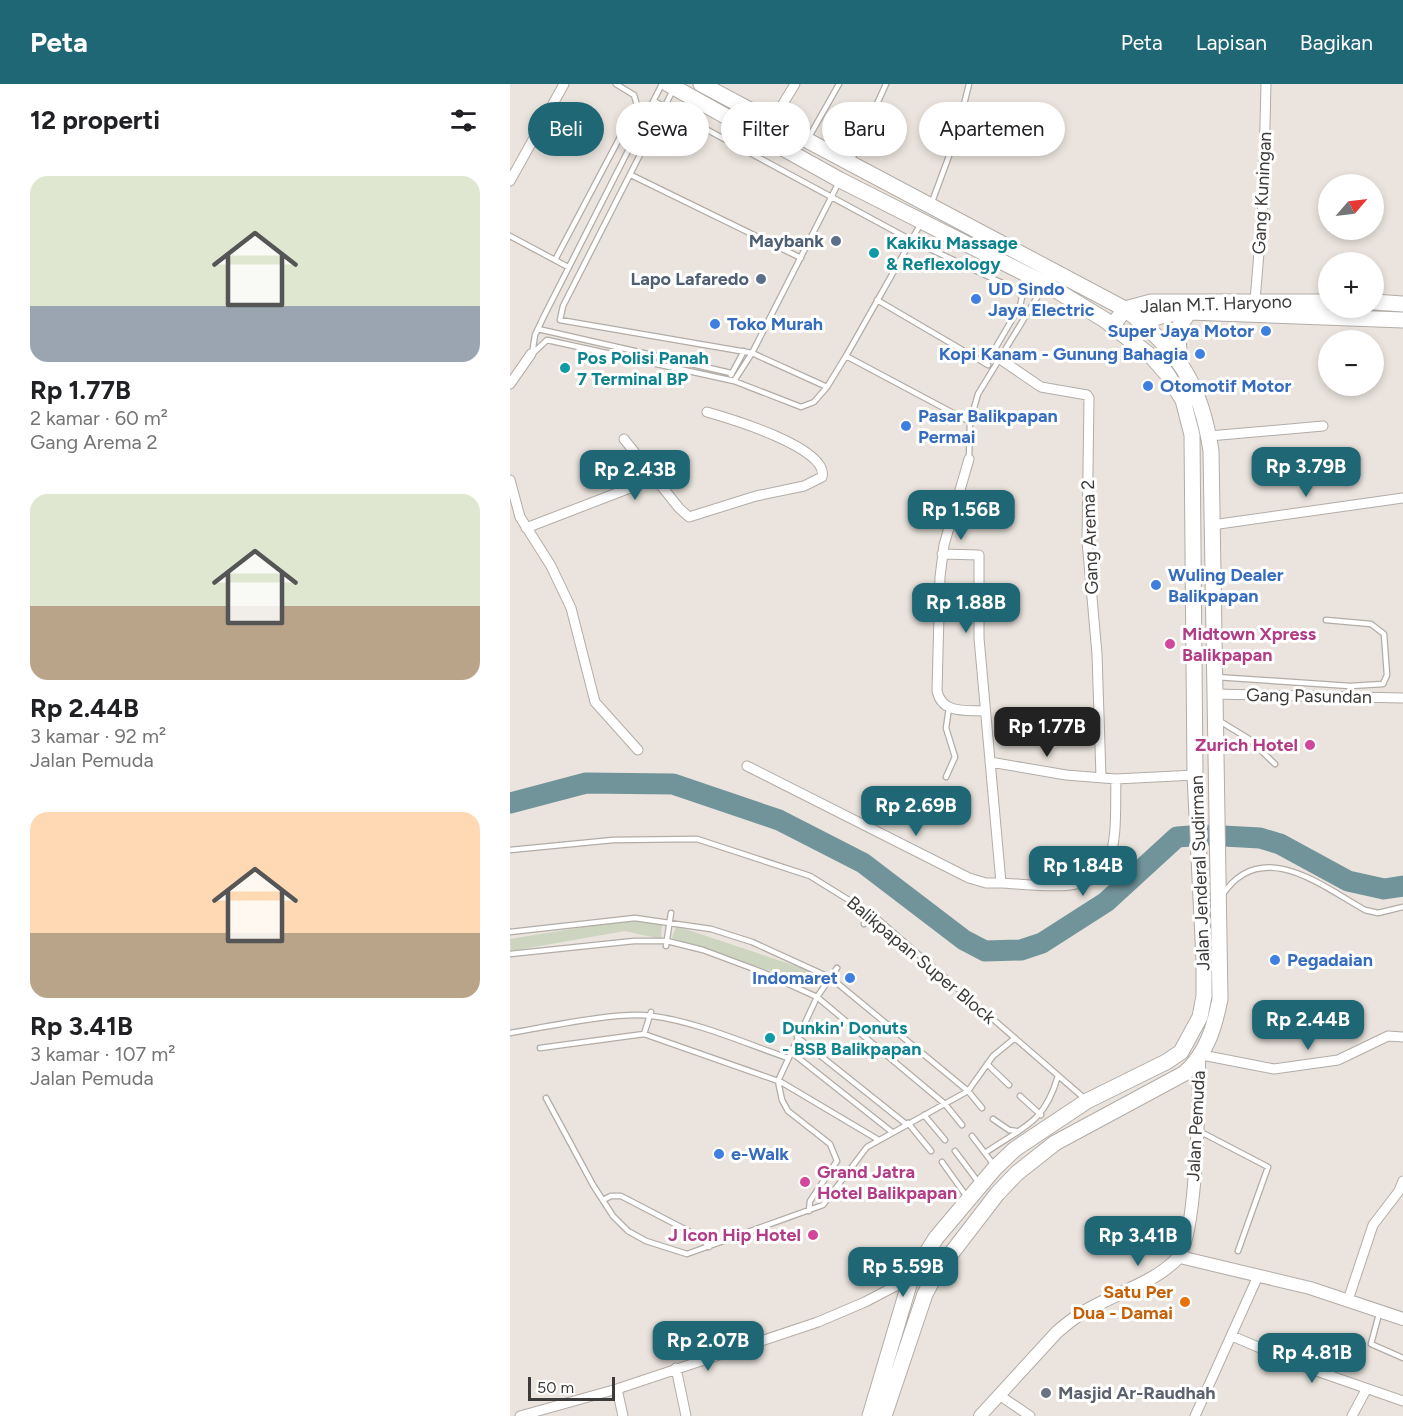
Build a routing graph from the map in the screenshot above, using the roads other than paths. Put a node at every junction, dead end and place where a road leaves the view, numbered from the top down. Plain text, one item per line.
1 (564, 84) edge
2 (616, 84) edge
3 (701, 84) edge
4 (795, 84) edge
5 (839, 84) edge
6 (886, 84) edge
7 (969, 84) edge
8 (1266, 84) edge
9 (670, 85) edge
10 (654, 101) edge
11 (637, 102) edge
12 (666, 102) edge
13 (735, 102) edge
14 (784, 102) edge
15 (709, 130) edge
16 (810, 135) edge
17 (616, 142) edge
18 (810, 142) edge
19 (626, 156) edge
20 (641, 156) edge
21 (850, 162) junction
22 (632, 176) junction
23 (840, 180) junction
24 (510, 181) edge
25 (832, 196) junction
26 (931, 205) junction
27 (922, 221) junction
28 (510, 236) edge
29 (911, 240) junction
30 (801, 258) junction
31 (555, 260) junction
32 (568, 267) junction
33 (1046, 284) junction
34 (877, 300) junction
35 (1255, 301) junction
36 (1318, 302) edge
37 (1384, 303) edge
38 (1403, 304) edge
39 (1125, 309) junction
40 (1189, 312) junction
41 (1403, 320) edge
42 (1144, 324) junction
43 (1113, 325) junction
44 (538, 329) junction
45 (1131, 340) junction
46 (744, 351) junction
47 (752, 352) junction
48 (531, 354) junction
49 (846, 356) junction
50 (1000, 359) junction
51 (1181, 363) junction
52 (986, 364) junction
53 (993, 368) junction
54 (732, 373) junction
55 (728, 379) junction
56 (734, 381) junction
57 (510, 384) edge
58 (827, 387) junction
59 (707, 412) dead end
60 (970, 422) junction
61 (1323, 426) dead end
62 (1209, 436) junction
63 (624, 439) dead end
64 (969, 459) joint
65 (656, 478) junction
66 (510, 480) edge
67 (1403, 498) edge
68 (1212, 525) junction
69 (526, 528) junction
70 (942, 554) junction
71 (1326, 620) dead end
72 (1214, 676) junction
73 (1214, 694) junction
74 (1403, 698) edge
75 (949, 708) junction
76 (984, 711) junction
77 (1214, 718) junction
78 (638, 750) dead end
79 (990, 762) junction
80 (1275, 764) dead end
81 (747, 766) dead end
82 (1195, 775) junction
83 (946, 777) dead end
84 (1101, 777) junction
85 (1116, 780) junction
86 (676, 839) junction
87 (676, 846) dead end
88 (510, 850) edge
89 (1000, 883) junction
90 (1219, 901) junction
91 (1403, 907) edge
92 (670, 913) dead end
93 (873, 915) junction
94 (670, 921) junction
95 (864, 924) dead end
96 (510, 932) edge
97 (667, 943) junction
98 (510, 954) edge
99 (837, 968) dead end
100 (831, 978) junction
101 (817, 997) junction
102 (651, 1013) junction
103 (510, 1033) edge
104 (644, 1034) junction
105 (797, 1036) junction
106 (1403, 1037) edge
107 (1016, 1038) junction
108 (540, 1048) dead end
109 (790, 1052) junction
110 (1201, 1057) junction
111 (788, 1058) junction
112 (987, 1064) junction
113 (1058, 1076) junction
114 (778, 1081) junction
115 (1009, 1085) dead end
116 (968, 1090) junction
117 (1020, 1096) dead end
118 (546, 1098) dead end
119 (1087, 1101) junction
120 (945, 1104) junction
121 (982, 1108) dead end
122 (924, 1115) junction
123 (1041, 1115) junction
124 (993, 1119) dead end
125 (907, 1124) junction
126 (962, 1125) dead end
127 (1199, 1131) junction
128 (892, 1132) junction
129 (972, 1136) dead end
130 (1019, 1137) junction
131 (878, 1139) junction
132 (945, 1140) dead end
133 (931, 1151) dead end
134 (955, 1151) dead end
135 (985, 1153) junction
136 (942, 1162) dead end
137 (995, 1168) junction
138 (1403, 1181) edge
139 (981, 1185) junction
140 (969, 1199) junction
141 (603, 1200) junction
142 (810, 1211) junction
143 (709, 1246) junction
144 (1238, 1251) dead end
145 (1180, 1257) junction
146 (1258, 1276) junction
147 (911, 1278) junction
148 (1348, 1300) junction
149 (1380, 1311) junction
150 (1403, 1319) edge
151 (1232, 1336) junction
152 (1403, 1358) edge
153 (675, 1368) junction
154 (617, 1389) junction
155 (1366, 1390) junction
156 (999, 1395) junction
157 (1403, 1401) edge
158 (520, 1416) edge
159 (623, 1416) edge
160 (686, 1416) edge
161 (870, 1416) edge
162 (884, 1416) edge
163 (980, 1416) edge
164 (1030, 1416) edge
165 (1195, 1416) edge
166 (1353, 1416) edge

1 - 24 street
2 - 11 lane
3 - 13 main road, Jalan Jenderal Sudirman
4 - 14 street
5 - 16 lane
6 - 21 lane
7 - 26 lane
8 - 35 street, Gang Kuningan
9 - 10 lane
9 - 12 lane
9 - 23 main road, Jalan Jenderal Sudirman
15 - 25 lane
17 - 31 lane
18 - 21 main road, Jalan Jenderal Sudirman
19 - 32 lane
20 - 22 lane
21 - 26 main road, Jalan Jenderal Sudirman
22 - 30 lane
22 - 46 lane
23 - 25 lane
23 - 27 main road, Jalan Jenderal Sudirman
25 - 29 lane
25 - 30 lane
26 - 39 main road, Jalan Jenderal Sudirman
27 - 29 lane
27 - 33 main road, Jalan Jenderal Sudirman
28 - 31 lane
29 - 34 lane
29 - 52 lane
30 - 47 lane
31 - 32 lane
32 - 44 lane
33 - 43 main road, Jalan Jenderal Sudirman
33 - 50 lane
34 - 49 lane
34 - 52 lane
35 - 36 main road, Jalan M.T. Haryono
35 - 39 main road, Jalan M.T. Haryono
37 - 38 main road
39 - 42 main road, Jalan Jenderal Sudirman
39 - 43 main road, Jalan M.T. Haryono
40 - 41 main road, Jalan M.T. Haryono
40 - 42 main road, Jalan M.T. Haryono
40 - 51 main road
42 - 45 main road, Jalan M.T. Haryono
42 - 51 main road, Jalan Jenderal Sudirman
43 - 45 main road, Jalan Jenderal Sudirman
44 - 48 lane
44 - 54 lane
45 - 82 main road, Jalan Jenderal Sudirman
46 - 47 lane
46 - 54 lane
47 - 56 lane
47 - 58 lane
48 - 55 lane
48 - 57 street
49 - 58 lane
49 - 60 lane
50 - 53 lane
50 - 84 street, Gang Arema 2
51 - 62 main road, Jalan Jenderal Sudirman
52 - 53 lane
53 - 60 lane
54 - 55 lane
55 - 56 lane
56 - 58 lane
59 - 65 street
60 - 64 lane
61 - 62 street
62 - 68 main road, Jalan Jenderal Sudirman
63 - 65 street
64 - 70 street
65 - 69 street
66 - 69 street
67 - 68 street
68 - 72 main road, Jalan Jenderal Sudirman
69 - 78 street
70 - 75 street
70 - 76 street
71 - 72 lane
72 - 73 main road, Jalan Jenderal Sudirman
73 - 74 street, Gang Pasundan
73 - 77 main road, Jalan Jenderal Sudirman
75 - 76 street
75 - 83 lane
76 - 79 street
77 - 80 lane
77 - 90 main road, Jalan Jenderal Sudirman
79 - 84 street
79 - 89 street
81 - 89 street
82 - 85 street
82 - 119 main road, Jalan Jenderal Sudirman
84 - 85 street
85 - 89 street
86 - 87 lane
86 - 88 lane, Balikpapan Super Block
86 - 93 lane, Balikpapan Super Block
90 - 91 lane
90 - 110 main road, Jalan Jenderal Sudirman
92 - 94 lane
93 - 95 lane
93 - 107 lane, Balikpapan Super Block
94 - 96 lane
94 - 97 lane
94 - 100 lane
97 - 98 lane
97 - 101 lane
99 - 100 lane
100 - 101 lane
100 - 116 lane
101 - 105 lane
101 - 120 lane
102 - 103 lane
102 - 104 lane
102 - 111 lane
104 - 108 lane
104 - 114 lane
105 - 109 lane
105 - 125 lane
106 - 110 street, Jalan Pemuda
107 - 112 lane, Balikpapan Super Block
107 - 113 lane, Balikpapan Super Block
109 - 111 lane
109 - 128 lane
110 - 127 street, Jalan Pemuda
110 - 162 main road, Jalan Jenderal Sudirman
111 - 114 lane
112 - 115 lane
112 - 116 lane, Balikpapan Super Block
113 - 119 lane, Balikpapan Super Block
113 - 123 lane
114 - 131 lane
114 - 142 lane
116 - 120 lane, Balikpapan Super Block
116 - 121 lane
117 - 123 lane
118 - 141 lane, Balikpapan Super Block
119 - 130 main road, Jalan Jenderal Sudirman
120 - 122 lane, Balikpapan Super Block
120 - 126 lane
122 - 125 lane, Balikpapan Super Block
122 - 132 lane
123 - 130 lane
124 - 130 lane
125 - 128 lane, Balikpapan Super Block
125 - 133 lane
127 - 144 lane
127 - 145 street, Jalan Pemuda
128 - 131 lane, Balikpapan Super Block
129 - 135 lane
130 - 135 lane
130 - 137 main road, Jalan Jenderal Sudirman
131 - 142 lane, Balikpapan Super Block
134 - 139 lane
135 - 137 lane
136 - 140 lane
137 - 139 main road, Jalan Jenderal Sudirman
138 - 148 street
139 - 140 main road, Jalan Jenderal Sudirman
140 - 147 main road, Jalan Jenderal Sudirman
141 - 143 lane
141 - 143 lane, Balikpapan Super Block
142 - 143 lane, Balikpapan Super Block
145 - 146 street
145 - 156 street
146 - 148 street
146 - 151 street
147 - 153 street
147 - 161 main road, Jalan Jenderal Sudirman
148 - 149 street
149 - 150 street
149 - 152 lane
151 - 155 street
151 - 165 street
153 - 154 street
153 - 160 street
154 - 158 street
154 - 159 street
155 - 157 street
155 - 166 street
156 - 163 street
156 - 164 street

